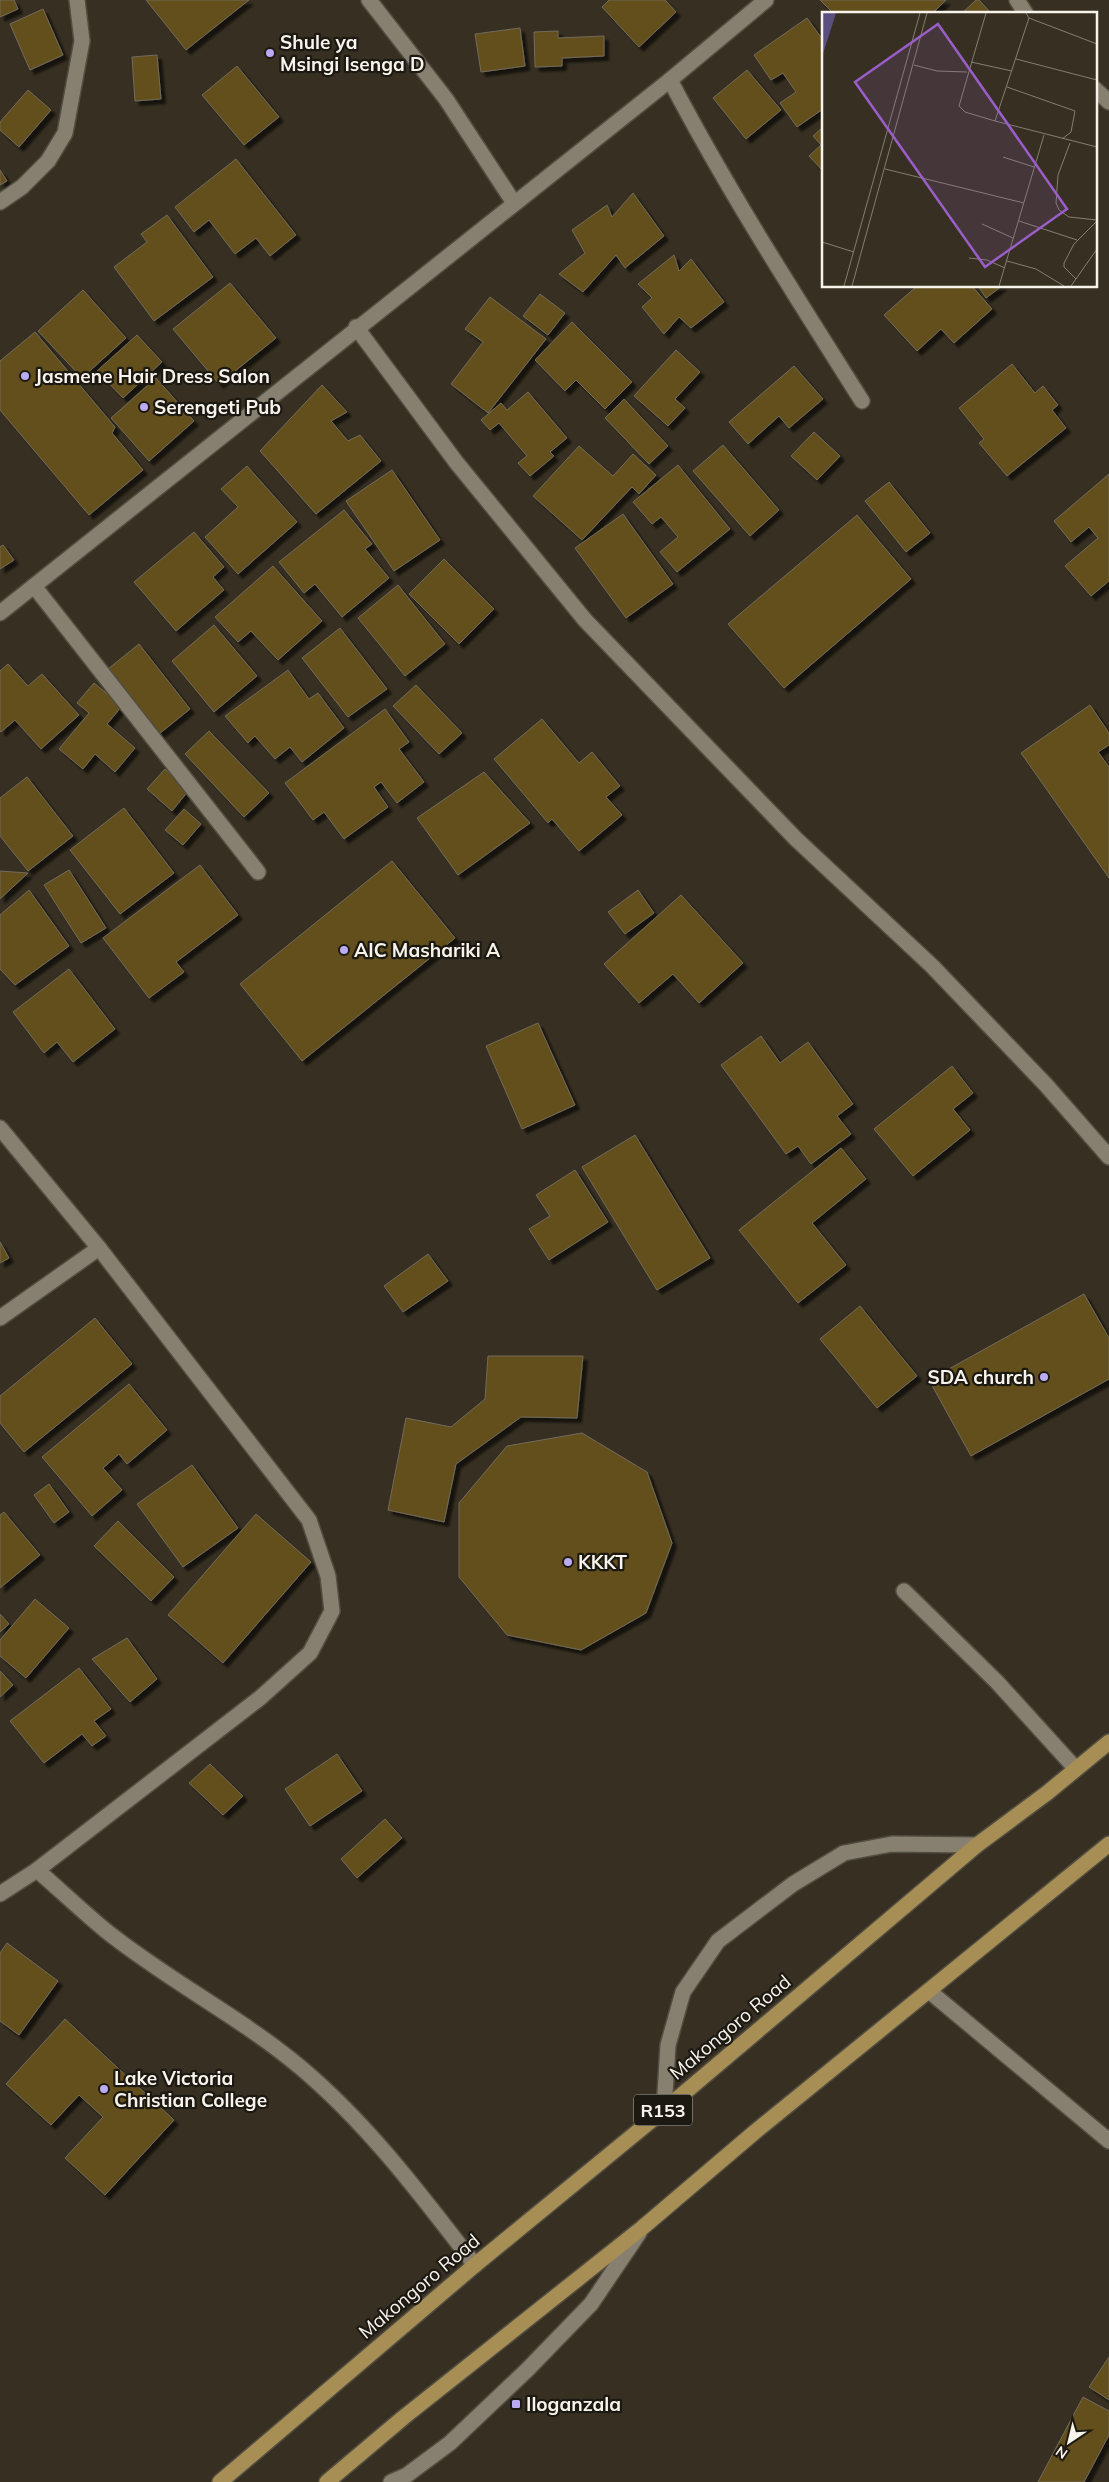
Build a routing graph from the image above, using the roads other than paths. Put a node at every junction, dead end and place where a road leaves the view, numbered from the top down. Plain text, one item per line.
1 (77, 0) edge
2 (369, 0) edge
3 (766, 0) edge
4 (1017, 0) edge
5 (1025, 12) edge
6 (670, 80) junction
7 (1096, 90) edge
8 (1109, 102) edge
9 (0, 202) edge
10 (514, 203) junction
11 (356, 328) junction
12 (862, 401) dead end
13 (34, 586) junction
14 (0, 613) edge
15 (258, 872) dead end
16 (0, 1128) edge
17 (1109, 1157) edge
18 (99, 1248) junction
19 (0, 1318) edge
20 (904, 1591) dead end
21 (1109, 1742) edge
22 (1076, 1769) junction
23 (1109, 1844) edge
24 (977, 1845) junction
25 (37, 1870) junction
26 (0, 1894) edge
27 (929, 1991) junction
28 (664, 2110) junction
29 (1109, 2141) edge
30 (642, 2228) junction
31 (475, 2265) junction
32 (220, 2482) edge
33 (327, 2482) edge
34 (392, 2482) edge

1 - 9 street
2 - 10 street
3 - 6 street
4 - 5 street
6 - 10 street
6 - 12 street
7 - 8 street
10 - 11 street
11 - 13 street
11 - 17 street
13 - 14 street
13 - 15 street
16 - 18 street
18 - 19 street
18 - 25 street
20 - 22 street
21 - 22 main road, Makongoro Road / R153
22 - 24 main road, Makongoro Road / R153
23 - 27 main road
24 - 28 main road, Makongoro Road / R153
24 - 28 street
25 - 26 street
25 - 31 street
27 - 29 street
27 - 30 main road
28 - 31 main road, Makongoro Road / R153
30 - 33 main road
30 - 34 street
31 - 32 main road, Makongoro Road / R153

